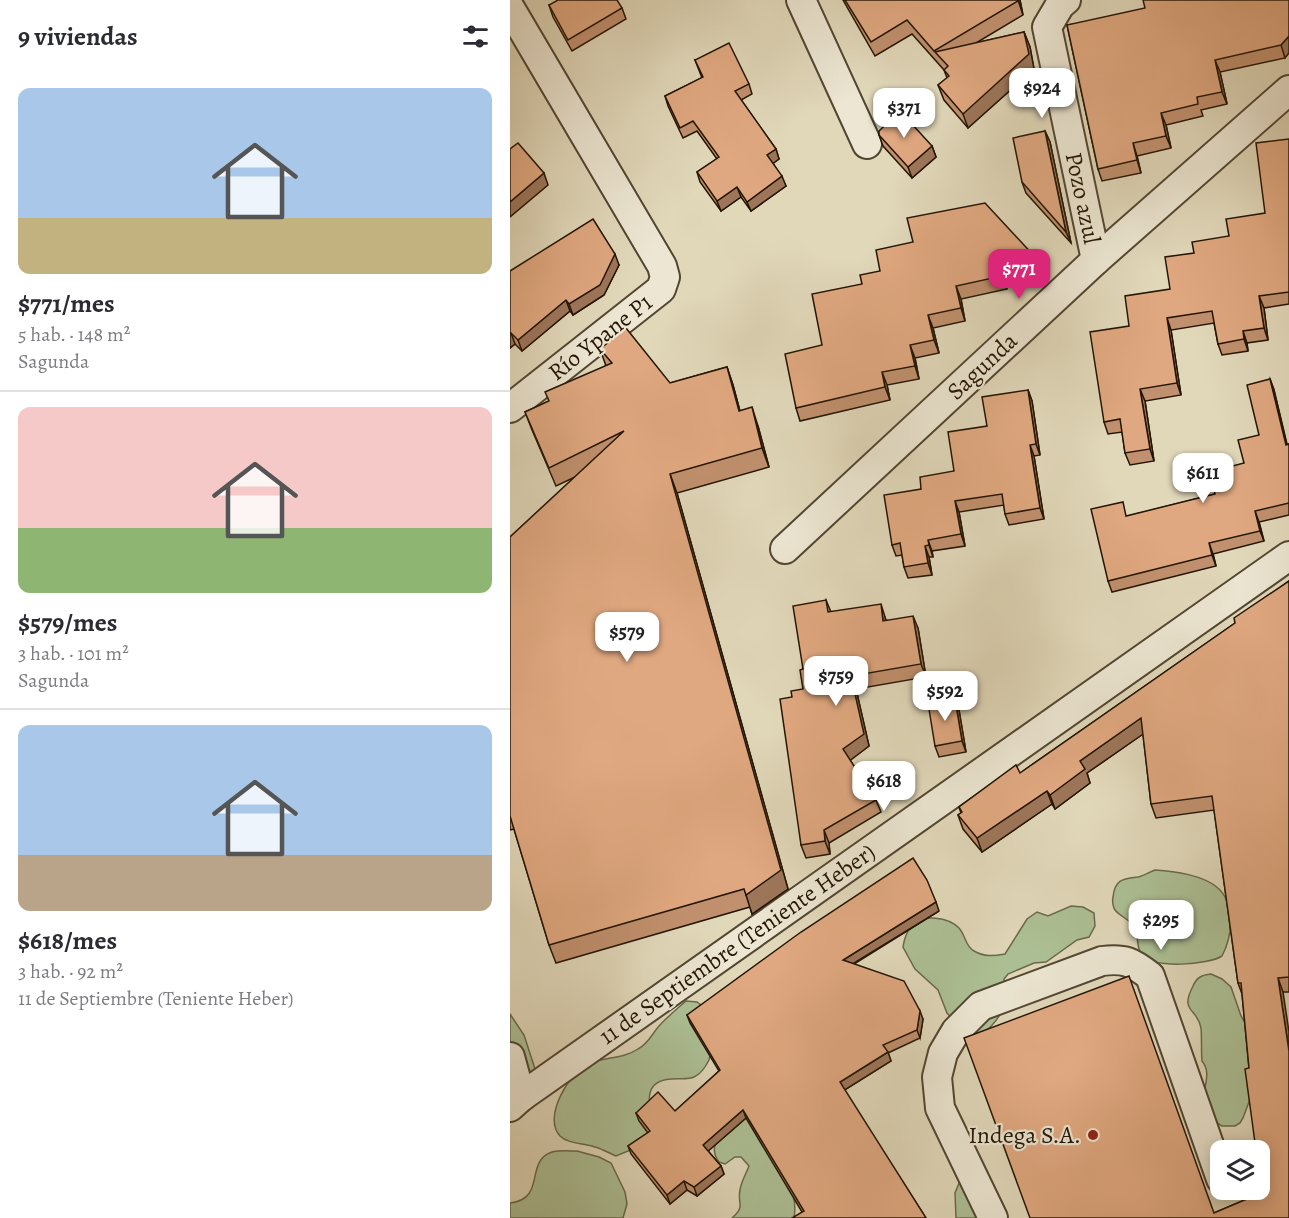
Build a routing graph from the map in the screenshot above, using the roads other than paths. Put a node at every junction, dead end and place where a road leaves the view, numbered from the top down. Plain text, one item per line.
1 (801, 0) edge
2 (1066, 0) edge
3 (510, 8) edge
4 (1289, 90) edge
5 (867, 144) dead end
6 (1096, 260) junction
7 (510, 408) edge
8 (785, 549) dead end
9 (1289, 556) edge
10 (510, 1057) edge
11 (515, 1102) edge
12 (1210, 1147) edge
13 (993, 1218) edge

1 - 5 street
2 - 6 street, Pozo azul
3 - 7 street, Río Ypane P1
4 - 6 street, Sagunda
6 - 8 street, Sagunda
9 - 11 street, 11 de Septiembre (Teniente Heber)
10 - 11 street
12 - 13 street

